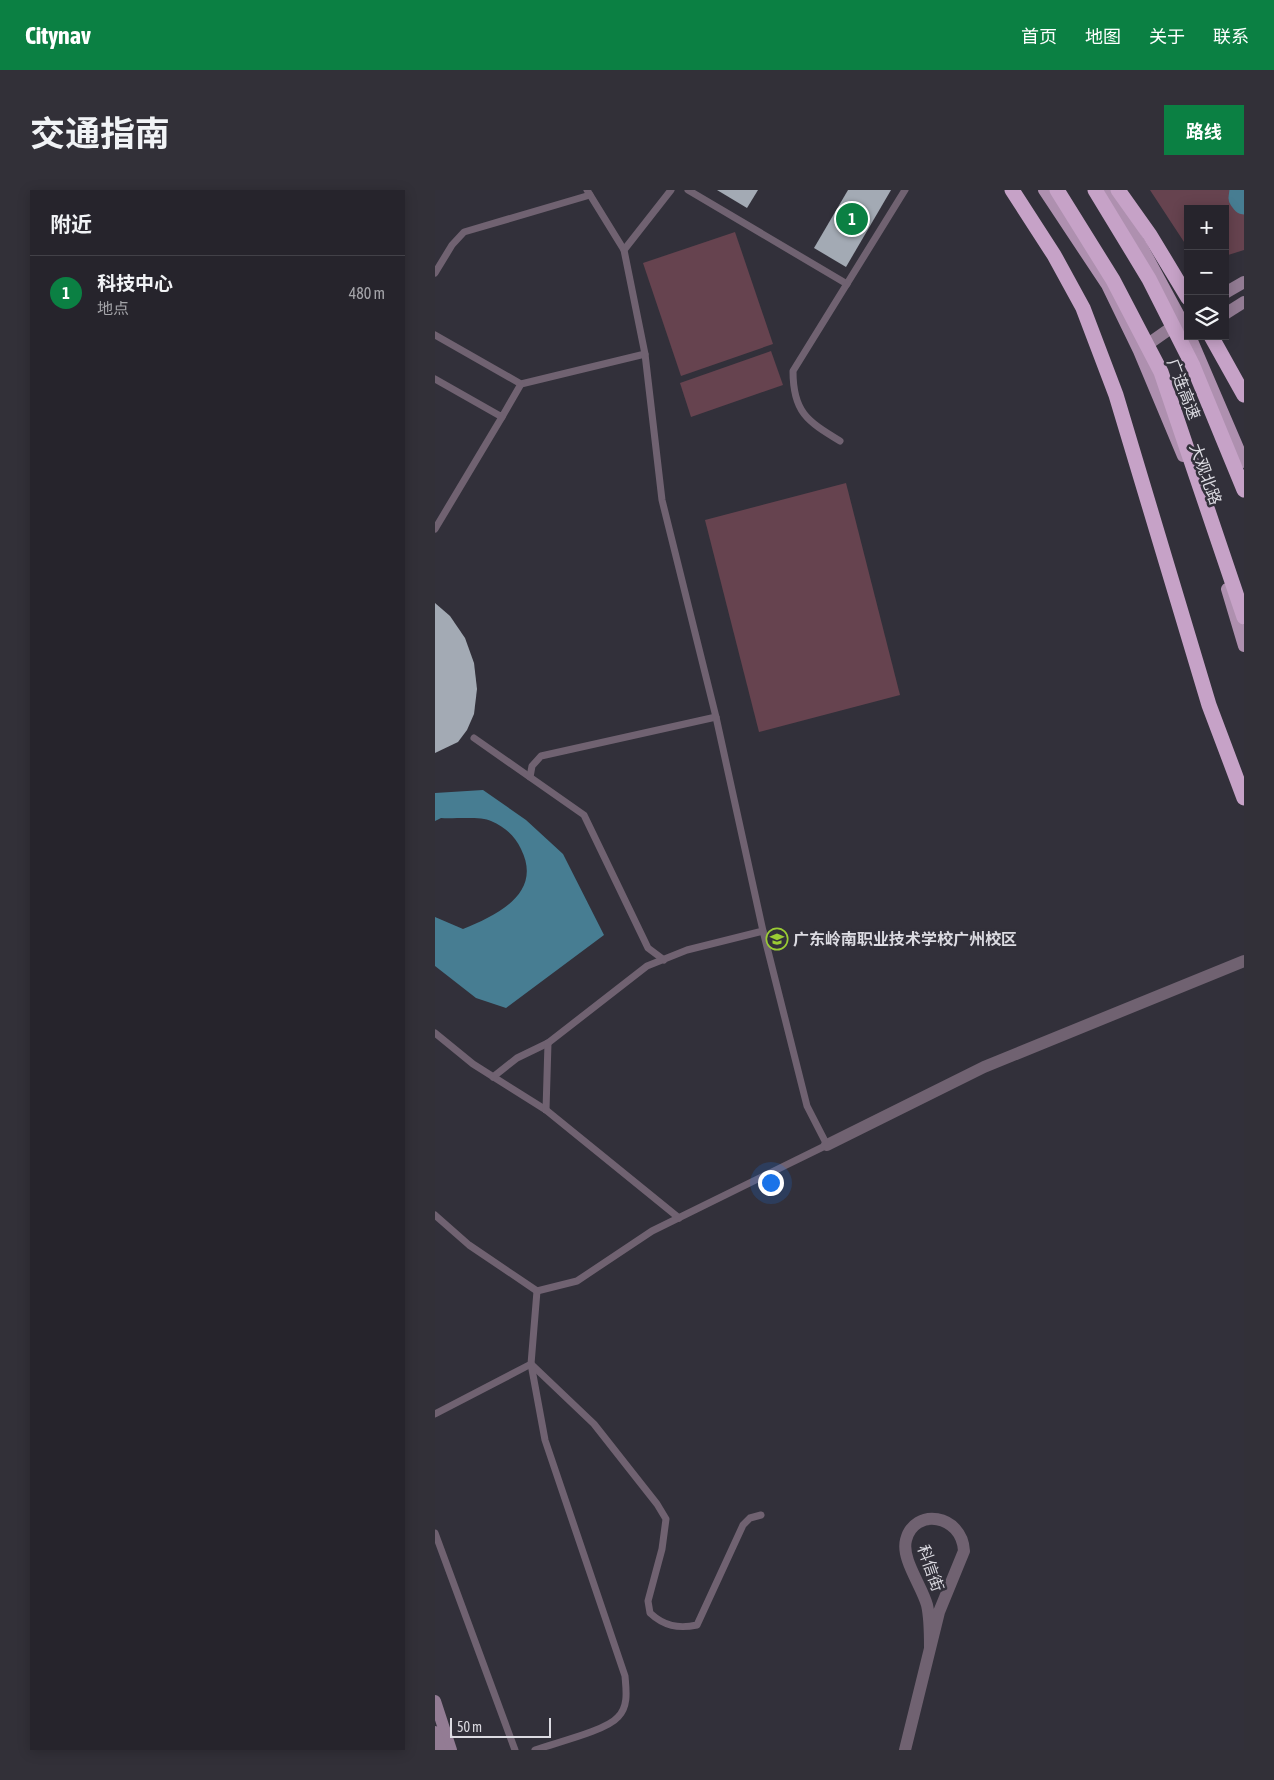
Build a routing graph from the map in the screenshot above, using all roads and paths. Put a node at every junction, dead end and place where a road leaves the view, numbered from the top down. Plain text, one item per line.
1 (671, 190) edge
2 (688, 190) edge
3 (905, 190) edge
4 (1012, 190) edge
5 (1044, 190) edge
6 (1057, 190) edge
7 (1095, 190) edge
8 (1106, 190) edge
9 (1118, 190) edge
10 (589, 192) edge
11 (624, 250) junction
12 (435, 273) edge
13 (1244, 282) edge
14 (847, 284) junction
15 (1229, 291) edge
16 (1186, 295) edge
17 (1244, 302) edge
18 (1229, 311) edge
19 (1184, 318) edge
20 (435, 335) edge
21 (1184, 336) edge
22 (1192, 340) edge
23 (1213, 340) edge
24 (1139, 351) junction
25 (645, 354) junction
26 (435, 379) edge
27 (521, 384) junction
28 (1244, 395) edge
29 (502, 417) junction
30 (840, 441) dead end
31 (1244, 462) edge
32 (1244, 490) edge
33 (435, 528) edge
34 (1244, 617) edge
35 (1244, 646) edge
36 (715, 718) junction
37 (474, 738) dead end
38 (530, 777) junction
39 (1244, 798) edge
40 (763, 931) junction
41 (664, 960) junction
42 (1244, 961) edge
43 (435, 1033) edge
44 (548, 1043) junction
45 (493, 1077) junction
46 (546, 1110) junction
47 (827, 1145) junction
48 (435, 1215) edge
49 (679, 1218) junction
50 (537, 1291) junction
51 (531, 1364) junction
52 (435, 1414) edge
53 (761, 1515) dead end
54 (435, 1533) edge
55 (930, 1647) junction
56 (435, 1701) edge
57 (435, 1732) edge
58 (441, 1750) edge
59 (451, 1750) edge
60 (515, 1750) edge
61 (535, 1750) edge
62 (905, 1750) edge

1 - 11 lane
2 - 14 lane
3 - 14 lane
4 - 39 highway
5 - 24 main road, 大观北路
6 - 34 highway, 广连高速
7 - 32 highway, 广连高速
8 - 19 main road
9 - 16 highway
10 - 11 lane
10 - 12 lane
11 - 25 lane
13 - 15 street
14 - 30 lane
17 - 18 street
19 - 24 street
20 - 27 lane
21 - 24 street
22 - 31 main road
23 - 28 highway
24 - 35 main road, 大观北路
25 - 27 lane
25 - 36 lane
26 - 29 lane
27 - 29 lane
29 - 33 lane
36 - 38 lane
36 - 40 lane
37 - 38 lane
38 - 41 lane
40 - 41 lane
40 - 47 lane
41 - 44 lane
42 - 47 street
43 - 45 lane
44 - 45 lane
44 - 46 lane
45 - 46 lane
46 - 49 lane
47 - 49 lane
48 - 50 lane
49 - 50 lane
50 - 51 lane
51 - 52 lane
51 - 53 lane
51 - 61 lane
54 - 60 lane
55 - 55 street, 科信街
55 - 62 street, 科信街
56 - 59 street
57 - 58 street

